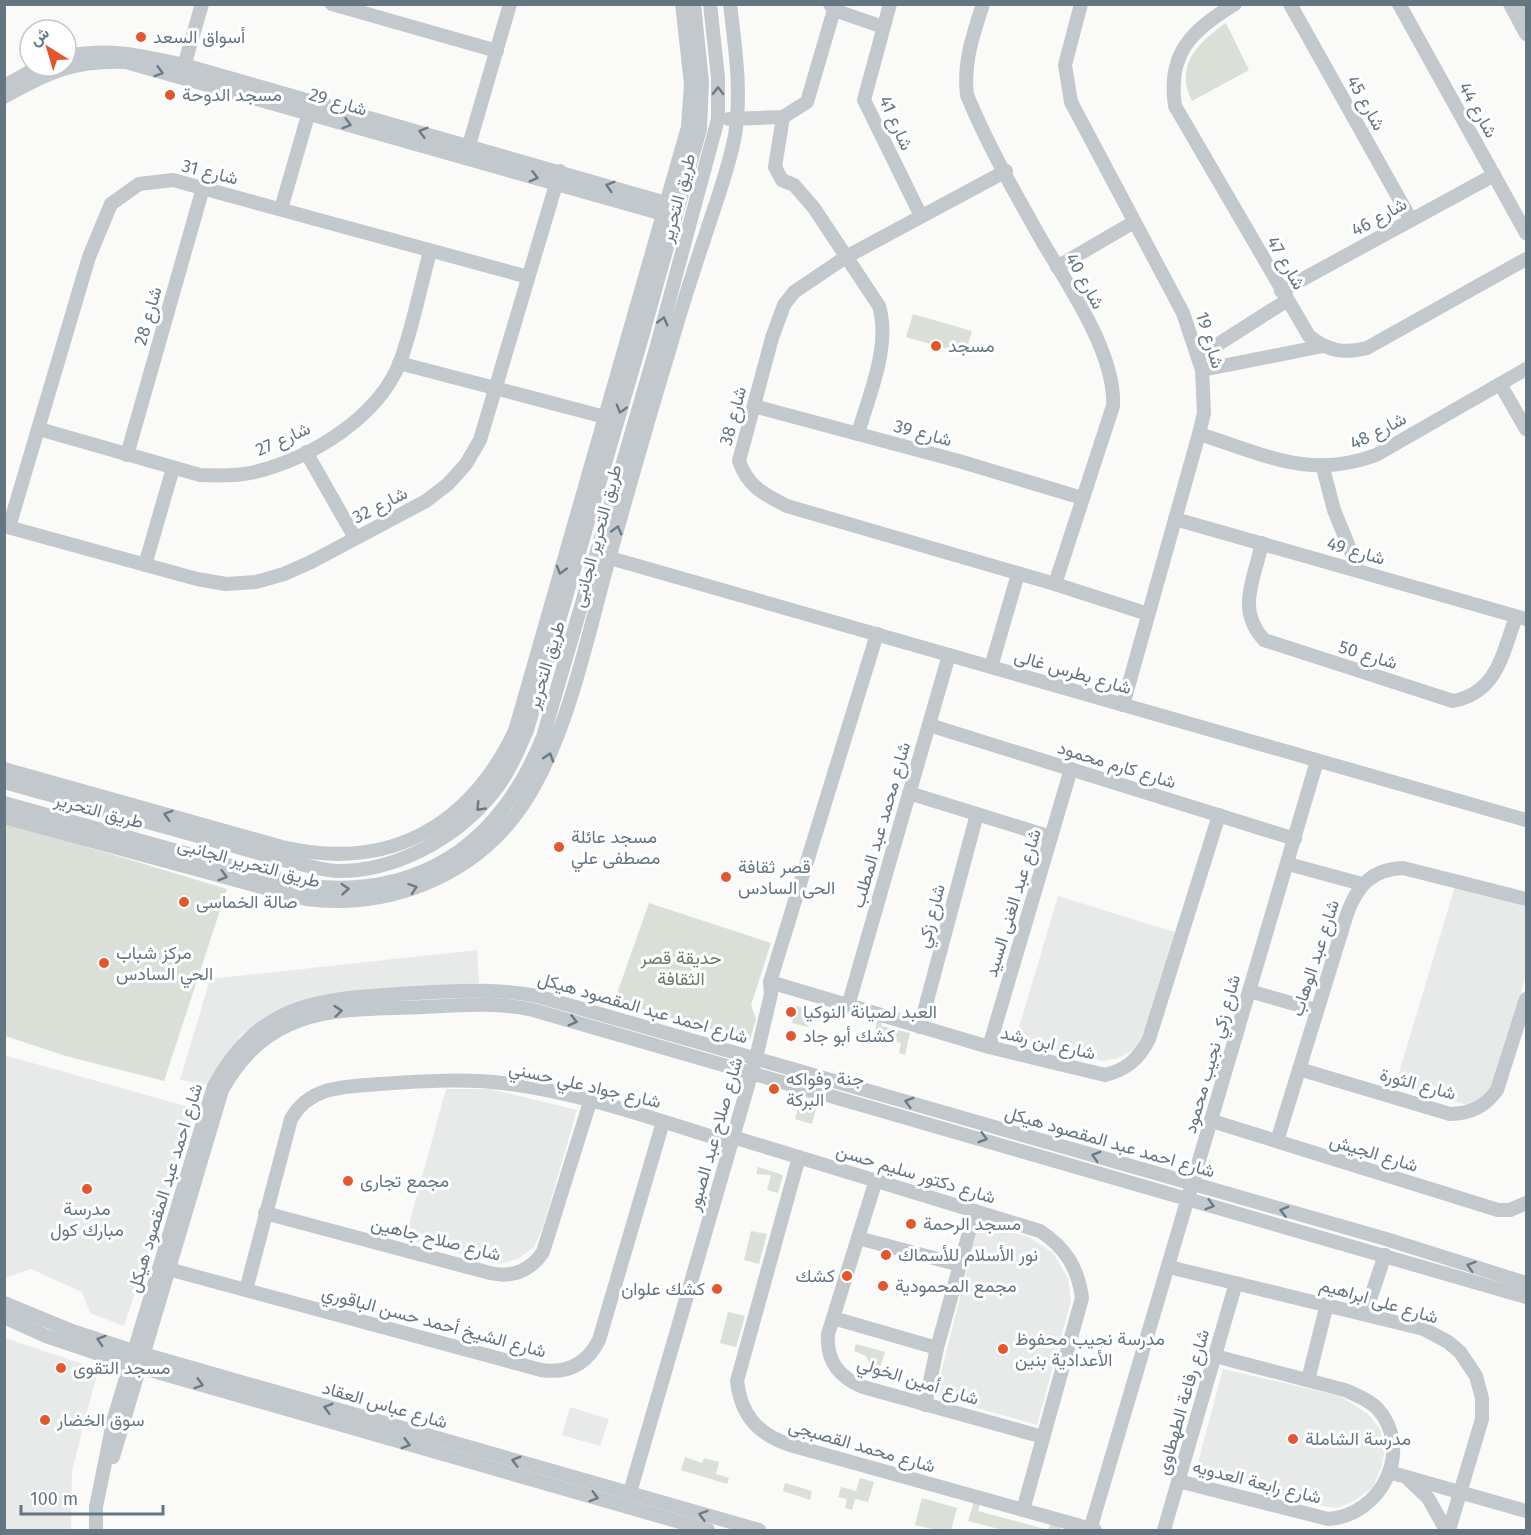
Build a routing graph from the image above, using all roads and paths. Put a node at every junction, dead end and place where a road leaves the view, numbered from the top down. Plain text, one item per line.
1 (202, 4) edge
2 (332, 4) edge
3 (510, 4) edge
4 (682, 4) edge
5 (694, 4) edge
6 (710, 4) edge
7 (730, 4) edge
8 (890, 4) edge
9 (983, 4) edge
10 (1080, 4) edge
11 (1235, 4) edge
12 (1290, 4) edge
13 (1399, 4) edge
14 (1510, 4) edge
15 (1522, 4) edge
16 (832, 7) edge
17 (1527, 12) edge
18 (883, 27) junction
19 (1527, 34) edge
20 (496, 51) junction
21 (78, 54) edge
22 (701, 70) junction
23 (182, 71) junction
24 (18, 78) edge
25 (692, 84) junction
26 (4, 86) edge
27 (4, 97) edge
28 (310, 107) junction
29 (783, 117) junction
30 (737, 118) junction
31 (718, 119) junction
32 (467, 152) junction
33 (1005, 171) junction
34 (1494, 175) junction
35 (558, 177) junction
36 (204, 188) junction
37 (665, 208) junction
38 (281, 209) junction
39 (921, 216) junction
40 (1410, 220) junction
41 (1134, 222) junction
42 (1527, 233) edge
43 (430, 252) junction
44 (846, 257) junction
45 (1527, 259) edge
46 (1057, 267) junction
47 (528, 277) junction
48 (645, 278) junction
49 (1284, 296) junction
50 (653, 297) junction
51 (640, 344) junction
52 (1323, 346) junction
53 (656, 349) junction
54 (399, 363) junction
55 (1200, 364) junction
56 (1527, 369) edge
57 (630, 377) junction
58 (645, 384) junction
59 (1500, 384) junction
60 (495, 387) junction
61 (754, 406) junction
62 (605, 417) junction
63 (39, 429) junction
64 (633, 429) junction
65 (1527, 429) edge
66 (858, 434) junction
67 (1199, 434) junction
68 (610, 447) junction
69 (639, 451) junction
70 (306, 452) junction
71 (127, 455) junction
72 (593, 462) junction
73 (173, 468) junction
74 (1323, 468) junction
75 (1082, 498) junction
76 (1175, 519) junction
77 (7, 526) edge
78 (355, 538) junction
79 (1262, 543) junction
80 (610, 558) junction
81 (145, 565) junction
82 (1358, 569) junction
83 (1018, 574) junction
84 (1055, 584) junction
85 (551, 605) junction
86 (1148, 614) junction
87 (1521, 618) edge
88 (560, 622) junction
89 (877, 634) junction
90 (585, 650) junction
91 (949, 655) junction
92 (991, 667) junction
93 (563, 672) junction
94 (1123, 705) junction
95 (929, 725) junction
96 (1317, 761) junction
97 (4, 769) edge
98 (1071, 769) junction
99 (4, 782) edge
100 (29, 788) junction
101 (909, 793) junction
102 (67, 798) junction
103 (4, 803) edge
104 (26, 810) junction
105 (977, 814) junction
106 (1219, 815) junction
107 (4, 816) edge
108 (499, 816) junction
109 (61, 819) junction
110 (1527, 820) edge
111 (1051, 837) junction
112 (1295, 838) junction
113 (492, 841) junction
114 (282, 848) junction
115 (291, 862) junction
116 (1288, 864) junction
117 (261, 874) junction
118 (1362, 884) junction
119 (268, 888) junction
120 (1527, 899) edge
121 (770, 982) junction
122 (1249, 992) junction
123 (537, 996) junction
124 (1527, 999) edge
125 (848, 1006) junction
126 (533, 1010) junction
127 (1316, 1010) junction
128 (298, 1014) junction
129 (920, 1027) junction
130 (1520, 1045) edge
131 (989, 1047) junction
132 (754, 1065) junction
133 (1299, 1069) junction
134 (590, 1102) junction
135 (1212, 1121) junction
136 (663, 1122) junction
137 (733, 1140) junction
138 (1277, 1141) junction
139 (799, 1157) junction
140 (876, 1180) junction
141 (1191, 1192) junction
142 (1527, 1203) edge
143 (975, 1211) junction
144 (265, 1213) junction
145 (858, 1238) junction
146 (1385, 1255) junction
147 (960, 1265) junction
148 (1169, 1267) junction
149 (168, 1269) junction
150 (1236, 1283) junction
151 (1527, 1283) edge
152 (246, 1290) junction
153 (1527, 1297) edge
154 (4, 1303) edge
155 (1327, 1304) junction
156 (1365, 1314) junction
157 (4, 1317) edge
158 (833, 1318) junction
159 (937, 1348) junction
160 (1215, 1356) junction
161 (136, 1359) junction
162 (1308, 1380) junction
163 (925, 1405) junction
164 (1043, 1437) junction
165 (1389, 1472) junction
166 (1406, 1477) junction
167 (1179, 1481) junction
168 (1460, 1493) junction
169 (628, 1500) junction
170 (1023, 1510) junction
171 (1527, 1511) edge
172 (96, 1530) edge
173 (104, 1530) edge
174 (708, 1530) edge
175 (759, 1530) edge
176 (1092, 1530) edge
177 (1164, 1530) edge
178 (1448, 1530) edge

1 - 23 street
2 - 20 street
3 - 20 street
4 - 25 street, طريق التحرير الجانبى
5 - 22 street, طريق التحرير
31 -> 6 street, طريق التحرير
7 - 30 street, طريق التحرير الجانبى
8 - 18 street, شارع 41
9 - 33 street, شارع 40
10 - 41 street, شارع 19
11 - 49 street, شارع 47
12 - 40 street, شارع 45
13 - 34 street, شارع 44
14 - 19 street
15 - 17 street
16 - 18 street
16 - 29 street
18 - 39 street, شارع 41
20 - 32 street
21 - 23 street, شارع 29
22 - 25 street
22 - 50 street, طريق التحرير
27 -> 23 street, شارع 29
23 - 28 street, شارع 29
24 - 26 street
25 - 37 street, طريق التحرير الجانبى
28 - 32 street, شارع 29
28 - 38 street
29 - 30 street
29 - 44 street
30 - 31 street
30 - 69 street, طريق التحرير الجانبى
53 -> 31 street, طريق التحرير
32 - 35 street, شارع 29
33 - 39 street, شارع 38
33 - 46 street, شارع 40
34 - 40 street, شارع 46
34 - 42 street, شارع 44
35 - 37 street, شارع 29
35 - 47 street, شارع 32
36 - 38 street, شارع 31
36 - 63 street, شارع 31
36 - 71 street, شارع 28
37 - 48 street, طريق التحرير الجانبى
38 - 43 street, شارع 31
39 - 44 street, شارع 38
40 - 49 street, شارع 46
41 - 46 street
41 - 55 street, شارع 19
43 - 47 street, شارع 31
43 - 54 street, شارع 27
44 - 61 street, شارع 38
44 - 66 street
45 - 52 street
46 - 75 street, شارع 40
47 - 60 street, شارع 32
48 - 50 street
48 - 62 street, طريق التحرير الجانبى
49 - 52 street, شارع 47
49 - 55 street, شارع 46
50 - 51 street, طريق التحرير
51 - 53 street
51 - 57 street, طريق التحرير
52 - 55 street
53 - 58 street, طريق التحرير
54 - 60 street
54 - 70 street, شارع 27
55 - 67 street, شارع 19
56 - 59 street, شارع 48
57 - 58 street
57 -> 68 street, طريق التحرير
58 - 64 street, طريق التحرير
59 - 65 street
59 - 74 street, شارع 48
60 - 62 street
60 - 78 street, شارع 32
61 - 66 street, شارع 39
61 - 83 street, شارع 38
62 - 72 street, طريق التحرير الجانبى
63 - 71 street, شارع 27
63 - 77 street, شارع 31
64 - 69 street
64 - 93 street, طريق التحرير
66 - 75 street, شارع 39
67 - 74 street, شارع 48
67 - 76 street, شارع 19
68 - 72 street
68 - 88 street, طريق التحرير
80 -> 69 street, طريق التحرير الجانبى
70 - 73 street, شارع 27
70 - 78 street
71 - 73 street, شارع 27
72 -> 85 street, طريق التحرير الجانبى
73 - 81 street
74 - 82 street
75 - 84 street, شارع 40
76 - 79 street, شارع 49
76 - 86 street, شارع 19
77 - 81 street, شارع 32
78 - 81 street, شارع 32
79 - 82 street, شارع 49
79 - 87 street, شارع 50
80 - 89 street, شارع بطرس غالى
80 - 90 street, طريق التحرير الجانبى
82 - 87 street, شارع 49
83 - 84 street, شارع 38
83 - 92 street
84 - 86 street, شارع 38
85 - 88 street
85 - 114 street, طريق التحرير الجانبى
86 - 94 street, شارع 19
88 -> 115 street, طريق التحرير
89 - 91 street, شارع بطرس غالى
89 - 121 street, شارع صلاح عبد الصبور
90 - 93 street
113 -> 90 street, طريق التحرير الجانبى
91 - 92 street, شارع بطرس غالى
91 - 95 street, شارع محمد عبد المطلب
92 - 94 street, شارع بطرس غالى
93 - 108 street, طريق التحرير
94 - 96 street, شارع بطرس غالى
95 - 98 street, شارع كارم محمود
95 - 101 street, شارع محمد عبد المطلب
96 - 110 street, شارع بطرس غالى
96 - 112 street, شارع زكي نجيب محمود
114 -> 97 street, طريق التحرير الجانبى
98 - 106 street, شارع كارم محمود
98 - 111 street, شارع عبد الغنى السيد
99 - 100 street, طريق التحرير
100 - 102 street, طريق التحرير
100 - 104 street
101 - 105 street
101 - 125 street, شارع محمد عبد المطلب
102 - 109 street
102 - 115 street, طريق التحرير
103 - 104 street, طريق التحرير
104 - 109 street, طريق التحرير
105 - 111 street
105 - 129 street, شارع زكي
106 - 112 street, شارع كارم محمود
106 - 131 street, شارع ابن رشد
107 -> 119 street, طريق التحرير الجانبى
108 - 113 street
117 -> 108 street, طريق التحرير
109 - 117 street, طريق التحرير
111 - 131 street, شارع عبد الغنى السيد
112 - 116 street, شارع زكي نجيب محمود
119 -> 113 street, طريق التحرير الجانبى
114 - 115 street
116 - 118 street
116 - 122 street, شارع زكي نجيب محمود
117 - 119 street
118 - 120 street, شارع عبد الوهاب
118 - 127 street, شارع عبد الوهاب
121 - 125 street, شارع ابن رشد
121 - 132 street, شارع صلاح عبد الصبور
122 - 127 street
122 - 135 street, شارع زكي نجيب محمود
123 - 126 street
123 - 128 street, شارع احمد عبد المقصود هيكل
123 - 132 street, شارع احمد عبد المقصود هيكل
124 - 130 street, شارع الثورة
125 - 129 street, شارع ابن رشد
128 -> 126 street, شارع احمد عبد المقصود هيكل
126 -> 132 street, شارع احمد عبد المقصود هيكل
127 - 133 street, شارع عبد الوهاب
128 - 149 street, شارع احمد عبد المقصود هيكل
128 - 161 street, شارع احمد عبد المقصود هيكل
129 - 131 street, شارع ابن رشد
130 - 133 street, شارع الثورة
132 - 137 street, شارع صلاح عبد الصبور
132 - 141 street, شارع احمد عبد المقصود هيكل
133 - 138 street, شارع عبد الوهاب
134 - 136 street, شارع جواد علي حسني
134 - 144 street, شارع جواد علي حسني
134 - 144 street, شارع صلاح جاهين
135 - 138 street, شارع الجيش
135 - 141 street, شارع زكي نجيب محمود
136 - 137 street, شارع جواد علي حسني
136 - 152 street, شارع الشيخ أحمد حسن الباقوري
137 - 139 street, شارع دكتور سليم حسن
137 - 169 street, شارع صلاح عبد الصبور
138 - 142 street, شارع الجيش
139 - 140 street, شارع دكتور سليم حسن
139 - 170 street, شارع محمد القصبجى
140 - 143 street, شارع دكتور سليم حسن
140 - 145 street, شارع أمين الخولي
141 -> 146 street, شارع احمد عبد المقصود هيكل
141 - 148 street, شارع زكي نجيب محمود
151 -> 141 street, شارع احمد عبد المقصود هيكل
143 - 147 street
143 - 164 street, شارع دكتور سليم حسن
144 - 152 street, شارع جواد علي حسني
145 - 147 street
145 - 158 street, شارع أمين الخولي
146 - 153 street, شارع احمد عبد المقصود هيكل
146 - 156 street
147 - 159 street
148 - 150 street, شارع على ابراهيم
148 - 176 street, شارع زكي نجيب محمود
149 - 152 street, شارع الشيخ أحمد حسن الباقوري
149 - 161 street, شارع احمد عبد المقصود هيكل
150 - 155 street, شارع على ابراهيم
150 - 160 street, شارع رفاعة الطهطاوى
161 -> 154 street, شارع عباس العقاد
155 - 156 street, شارع على ابراهيم
155 - 162 street
156 - 168 street, شارع على ابراهيم
157 - 161 street, شارع عباس العقاد
158 - 159 street
158 - 163 street, شارع أمين الخولي
159 - 163 street
160 - 162 street, شارع رابعة العدويه
160 - 167 street, شارع رفاعة الطهطاوى
161 - 169 street, شارع عباس العقاد
161 - 172 street, شارع احمد عبد المقصود هيكل
161 - 173 street, شارع احمد عبد المقصود هيكل
162 - 165 street, شارع رابعة العدويه
163 - 164 street, شارع أمين الخولي
164 - 170 street, شارع دكتور سليم حسن
165 - 166 street
165 - 167 street, شارع رابعة العدويه
166 - 168 street
166 - 178 street
167 - 177 street, شارع رفاعة الطهطاوى
168 - 171 street
168 - 178 street, شارع على ابراهيم
169 - 174 street, شارع عباس العقاد
175 -> 169 street, شارع عباس العقاد
170 - 176 street, شارع محمد القصبجى

